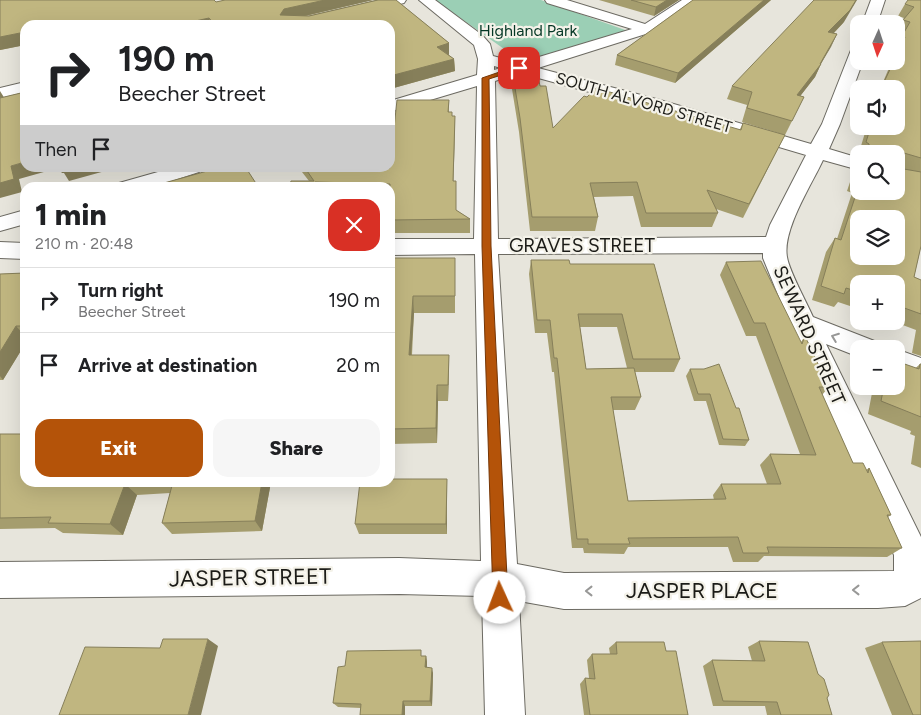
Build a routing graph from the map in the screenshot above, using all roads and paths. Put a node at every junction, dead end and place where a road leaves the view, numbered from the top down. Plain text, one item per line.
1 (399, 0) edge
2 (426, 0) edge
3 (552, 0) edge
4 (692, 0) edge
5 (878, 0) edge
6 (872, 15) edge
7 (313, 20) edge
8 (647, 29) junction
9 (486, 68) junction
10 (519, 68) junction
11 (851, 70) edge
12 (20, 88) edge
13 (0, 93) edge
14 (395, 105) edge
15 (817, 152) junction
16 (850, 161) edge
17 (179, 172) edge
18 (146, 182) edge
19 (20, 218) edge
20 (0, 224) edge
21 (775, 245) junction
22 (395, 246) edge
23 (486, 246) junction
24 (0, 250) edge
25 (20, 250) edge
26 (803, 324) junction
27 (850, 342) edge
28 (905, 363) edge
29 (921, 369) edge
30 (499, 579) junction
31 (0, 580) edge
32 (905, 588) joint
33 (505, 715) edge

1 - 7 street
2 - 9 street
3 - 8 street
4 - 8 street
5 - 6 street
8 - 10 street
9 - 10 street, SOUTH ALVORD STREET
9 - 14 street
9 - 23 street
10 - 15 street, SOUTH ALVORD STREET
11 - 15 street, SEWARD STREET
12 - 13 street
15 - 16 street, SOUTH ALVORD STREET
15 - 21 street, SEWARD STREET
17 - 18 street
19 - 20 street
21 - 23 street, GRAVES STREET
21 - 26 street, SEWARD STREET
22 - 23 street, GRAVES STREET
23 - 30 street
24 - 25 street
27 -> 26 street
26 - 32 street, SEWARD STREET
28 - 29 street
30 - 31 street, JASPER STREET
32 -> 30 street, JASPER PLACE
30 - 33 street

